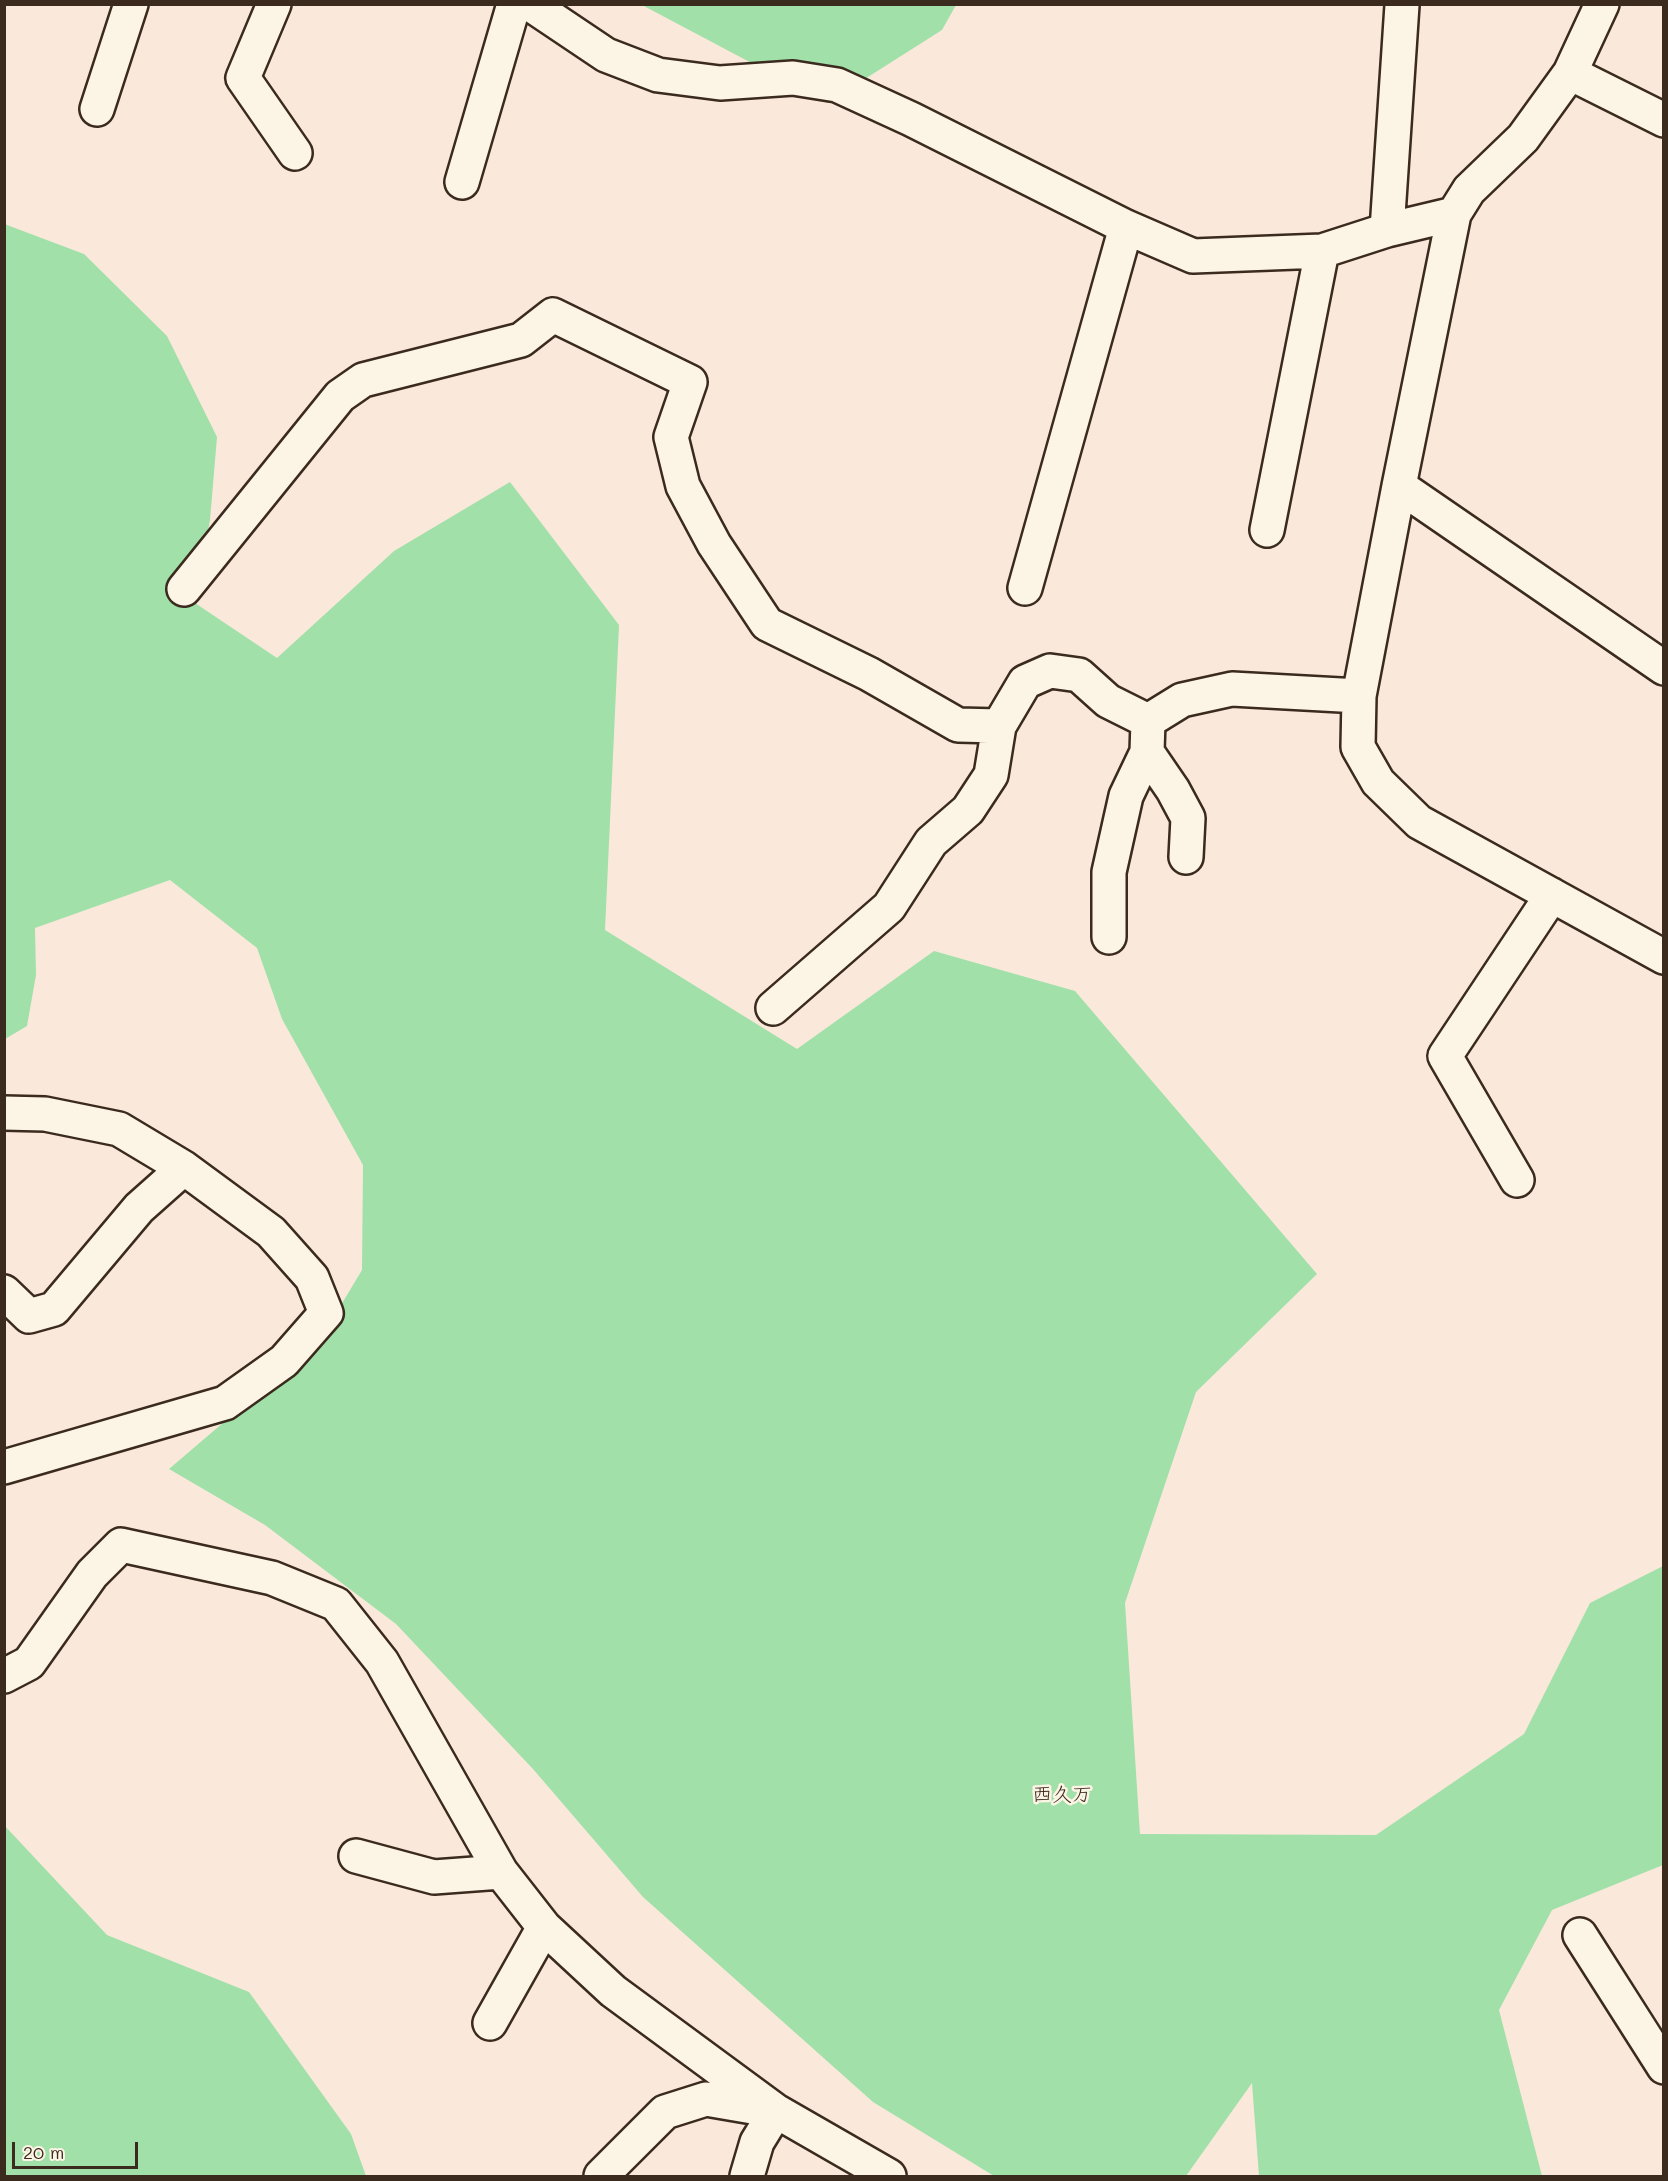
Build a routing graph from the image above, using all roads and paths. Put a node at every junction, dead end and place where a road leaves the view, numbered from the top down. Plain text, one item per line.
1 (131, 4) edge
2 (274, 4) edge
3 (514, 4) edge
4 (530, 4) edge
5 (1602, 4) edge
6 (1402, 5) edge
7 (1570, 73) junction
8 (97, 109) dead end
9 (1664, 120) edge
10 (295, 153) dead end
11 (462, 182) dead end
12 (1454, 214) junction
13 (1126, 227) junction
14 (1387, 230) junction
15 (1322, 251) junction
16 (1399, 486) junction
17 (1267, 530) dead end
18 (1025, 588) dead end
19 (184, 590) dead end
20 (1664, 668) edge
21 (1359, 696) junction
22 (999, 726) junction
23 (1147, 737) junction
24 (1186, 857) dead end
25 (1552, 895) junction
26 (1109, 938) dead end
27 (1664, 957) edge
28 (773, 1008) dead end
29 (4, 1113) edge
30 (184, 1168) junction
31 (1517, 1180) dead end
32 (4, 1292) edge
33 (4, 1467) edge
34 (4, 1676) edge
35 (356, 1856) dead end
36 (501, 1872) junction
37 (544, 1928) junction
38 (1580, 1935) dead end
39 (490, 2023) dead end
40 (1664, 2067) edge
41 (776, 2110) junction
42 (601, 2176) edge
43 (747, 2176) edge
44 (889, 2176) edge

1 - 8 street
2 - 10 street
3 - 11 street
4 - 13 street
5 - 7 street
6 - 14 street
7 - 9 street
7 - 12 street
12 - 14 street
12 - 16 street
13 - 15 street
13 - 18 street
14 - 15 street
15 - 17 street
16 - 20 street
16 - 21 street
19 - 22 street
21 - 23 street
21 - 25 street
22 - 23 street
22 - 28 street
23 - 24 street
23 - 26 street
25 - 27 street
25 - 31 street
29 - 30 street
30 - 32 street
30 - 33 street
34 - 36 street
35 - 36 street
36 - 37 street
37 - 39 street
37 - 41 street
38 - 40 street
41 - 42 street
41 - 43 street
41 - 44 street

